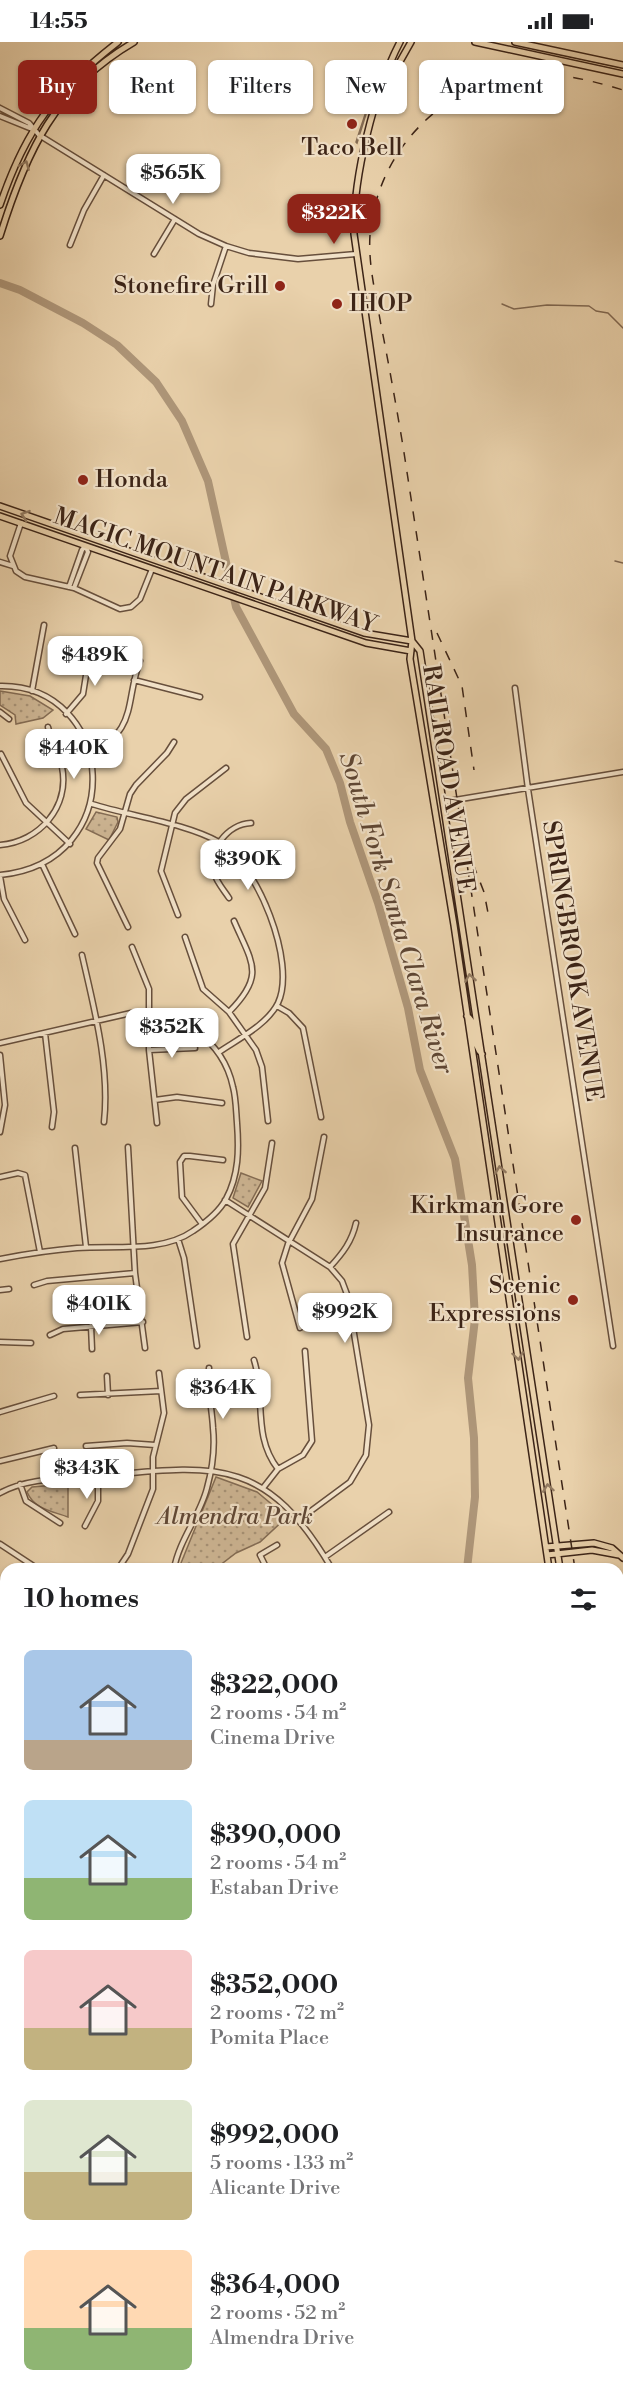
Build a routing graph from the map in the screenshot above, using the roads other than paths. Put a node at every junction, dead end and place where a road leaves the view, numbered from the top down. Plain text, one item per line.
1 (118, 42) edge
2 (125, 42) edge
3 (134, 42) edge
4 (400, 42) edge
5 (411, 42) edge
6 (475, 42) edge
7 (515, 42) edge
8 (538, 47) junction
9 (510, 49) junction
10 (120, 51) junction
11 (392, 60) edge
12 (401, 60) edge
13 (612, 63) junction
14 (586, 65) junction
15 (623, 65) edge
16 (623, 74) edge
17 (0, 108) edge
18 (375, 114) edge
19 (0, 116) edge
20 (32, 129) junction
21 (39, 135) junction
22 (104, 175) junction
23 (0, 205) edge
24 (175, 219) junction
25 (0, 236) edge
26 (70, 245) dead end
27 (226, 246) junction
28 (154, 254) dead end
29 (356, 254) junction
30 (211, 304) dead end
31 (0, 506) edge
32 (0, 516) edge
33 (21, 523) junction
34 (86, 546) junction
35 (0, 562) edge
36 (13, 566) junction
37 (152, 569) junction
38 (71, 587) junction
39 (44, 625) dead end
40 (412, 641) junction
41 (91, 644) dead end
42 (410, 651) junction
43 (420, 651) junction
44 (140, 661) dead end
45 (134, 680) junction
46 (0, 687) edge
47 (515, 688) dead end
48 (32, 691) junction
49 (201, 697) dead end
50 (0, 712) edge
51 (66, 714) junction
52 (9, 719) dead end
53 (48, 727) dead end
54 (174, 742) dead end
55 (88, 750) junction
56 (1, 754) edge
57 (226, 768) dead end
58 (623, 772) edge
59 (528, 789) junction
60 (442, 802) junction
61 (92, 804) junction
62 (124, 814) junction
63 (251, 823) dead end
64 (46, 824) junction
65 (171, 826) junction
66 (220, 842) junction
67 (70, 844) junction
68 (0, 845) edge
69 (42, 864) junction
70 (0, 875) edge
71 (229, 898) dead end
72 (178, 915) dead end
73 (234, 921) dead end
74 (128, 927) dead end
75 (75, 934) dead end
76 (185, 937) dead end
77 (25, 940) dead end
78 (132, 946) dead end
79 (82, 955) dead end
80 (277, 1006) junction
81 (229, 1012) junction
82 (149, 1013) junction
83 (467, 1016) junction
84 (96, 1020) junction
85 (45, 1033) junction
86 (245, 1035) junction
87 (0, 1043) edge
88 (195, 1048) dead end
89 (149, 1050) junction
90 (219, 1052) junction
91 (0, 1055) edge
92 (482, 1055) junction
93 (1, 1074) edge
94 (155, 1100) junction
95 (222, 1103) dead end
96 (321, 1117) dead end
97 (268, 1121) dead end
98 (104, 1122) dead end
99 (157, 1123) dead end
100 (52, 1127) dead end
101 (0, 1132) edge
102 (324, 1137) dead end
103 (272, 1143) dead end
104 (128, 1147) dead end
105 (75, 1148) dead end
106 (223, 1161) dead end
107 (0, 1177) edge
108 (225, 1200) junction
109 (250, 1214) junction
110 (356, 1223) dead end
111 (202, 1224) junction
112 (178, 1239) junction
113 (291, 1239) junction
114 (133, 1245) junction
115 (86, 1247) junction
116 (40, 1252) junction
117 (0, 1259) edge
118 (330, 1267) junction
119 (135, 1273) junction
120 (34, 1285) dead end
121 (9, 1289) dead end
122 (0, 1290) edge
123 (143, 1322) junction
124 (91, 1326) junction
125 (300, 1328) dead end
126 (50, 1335) dead end
127 (247, 1337) dead end
128 (0, 1342) edge
129 (31, 1343) dead end
130 (197, 1346) dead end
131 (613, 1346) dead end
132 (145, 1348) dead end
133 (92, 1349) dead end
134 (305, 1351) dead end
135 (254, 1360) dead end
136 (209, 1368) dead end
137 (159, 1373) dead end
138 (107, 1376) dead end
139 (161, 1391) junction
140 (80, 1395) dead end
141 (108, 1395) junction
142 (54, 1396) dead end
143 (0, 1412) edge
144 (154, 1445) junction
145 (86, 1446) dead end
146 (54, 1448) dead end
147 (0, 1461) edge
148 (278, 1469) junction
149 (210, 1470) junction
150 (152, 1471) junction
151 (98, 1476) junction
152 (20, 1485) junction
153 (263, 1488) junction
154 (0, 1493) edge
155 (389, 1512) dead end
156 (300, 1519) junction
157 (60, 1523) dead end
158 (85, 1526) dead end
159 (0, 1544) edge
160 (277, 1545) dead end
161 (556, 1546) junction
162 (546, 1547) junction
163 (558, 1554) junction
164 (547, 1555) junction
165 (621, 1556) edge
166 (325, 1557) junction
167 (29, 1563) edge
168 (122, 1563) edge
169 (175, 1563) edge
170 (264, 1563) edge
171 (328, 1563) edge
172 (548, 1563) edge
173 (559, 1563) edge

1 - 20 main road
2 - 10 main road
3 - 10 main road
4 - 11 main road
5 - 12 main road
6 - 9 main road
7 - 8 main road
8 - 9 main road
8 - 13 main road
9 - 14 main road
10 - 21 main road
13 - 14 main road
13 - 15 main road
14 - 16 main road
17 - 20 street
18 - 29 main road
19 - 20 street
20 - 21 street
20 - 23 main road
21 - 22 street
25 -> 21 main road
22 - 24 street
22 - 26 street
24 - 27 street
24 - 28 street
27 - 29 street
27 - 30 street
29 - 40 main road
40 -> 31 main road, MAGIC MOUNTAIN PARKWAY
32 - 33 main road, MAGIC MOUNTAIN PARKWAY
33 - 34 main road, MAGIC MOUNTAIN PARKWAY
33 - 36 street
34 - 37 main road, MAGIC MOUNTAIN PARKWAY
34 - 38 street
35 - 36 street
36 - 38 street
37 - 38 street
37 - 42 main road, MAGIC MOUNTAIN PARKWAY
39 - 48 street
40 - 42 main road, RAILROAD AVENUE
40 - 43 main road, RAILROAD AVENUE
41 - 51 street
42 - 43 main road, MAGIC MOUNTAIN PARKWAY
42 - 83 main road, RAILROAD AVENUE
43 - 60 main road, RAILROAD AVENUE
44 - 45 street
45 - 49 street
45 - 55 street
46 - 48 street
47 - 59 street, SPRINGBROOK AVENUE
48 - 51 street
50 - 52 street
51 - 55 street
53 - 64 street
54 - 62 street
55 - 61 street
56 - 64 street
57 - 65 street
58 - 59 street
59 - 60 street
59 - 131 street, SPRINGBROOK AVENUE
92 -> 60 main road, RAILROAD AVENUE
61 - 62 street
61 - 67 street
62 - 65 street
62 - 74 street
63 - 66 street
64 - 67 street
64 - 68 street
65 - 66 street
65 - 72 street
66 - 71 street
66 - 80 street
67 - 69 street
69 - 70 street
69 - 75 street
70 - 77 street
73 - 81 street
76 - 81 street
78 - 82 street
79 - 84 street
80 - 86 street
80 - 96 street
81 - 86 street
82 - 84 street
82 - 89 street
82 - 90 street
83 - 92 main road
83 -> 162 main road, RAILROAD AVENUE
84 - 85 street
84 - 98 street
85 - 87 street
85 - 100 street
86 - 90 street
86 - 97 street
88 - 89 street
89 - 94 street
90 - 108 street
91 - 93 street
161 -> 92 main road, RAILROAD AVENUE
93 - 101 street
94 - 95 street
94 - 99 street
102 - 113 street
103 - 109 street
104 - 114 street
105 - 115 street
106 - 111 street
107 - 116 street
108 - 109 street
108 - 111 street
109 - 113 street
109 - 127 street
110 - 118 street
111 - 112 street
112 - 114 street
112 - 130 street
113 - 118 street
113 - 125 street
114 - 115 street
114 - 119 street
115 - 116 street
116 - 117 street
118 - 156 street
119 - 120 street
119 - 123 street
121 - 122 street
123 - 124 street
123 - 132 street
124 - 126 street
124 - 133 street
128 - 129 street
134 - 148 street
135 - 148 street
136 - 149 street
137 - 139 street
138 - 141 street
139 - 141 street
139 - 144 street
140 - 141 street
142 - 143 street
144 - 145 street
144 - 150 street
146 - 147 street
148 - 153 street
149 - 150 street
149 - 153 street
149 - 169 street
150 - 151 street
150 - 168 street
151 - 152 street
151 - 158 street
152 - 154 street
152 - 157 street
153 - 156 street
155 - 166 street
156 - 166 street
159 - 167 street
160 - 170 street
161 - 162 main road
161 - 163 main road, RAILROAD AVENUE
161 - 165 main road
162 - 164 main road, RAILROAD AVENUE
163 - 164 main road
163 - 165 main road
163 - 173 main road, RAILROAD AVENUE
164 - 172 main road, RAILROAD AVENUE
166 - 171 street

